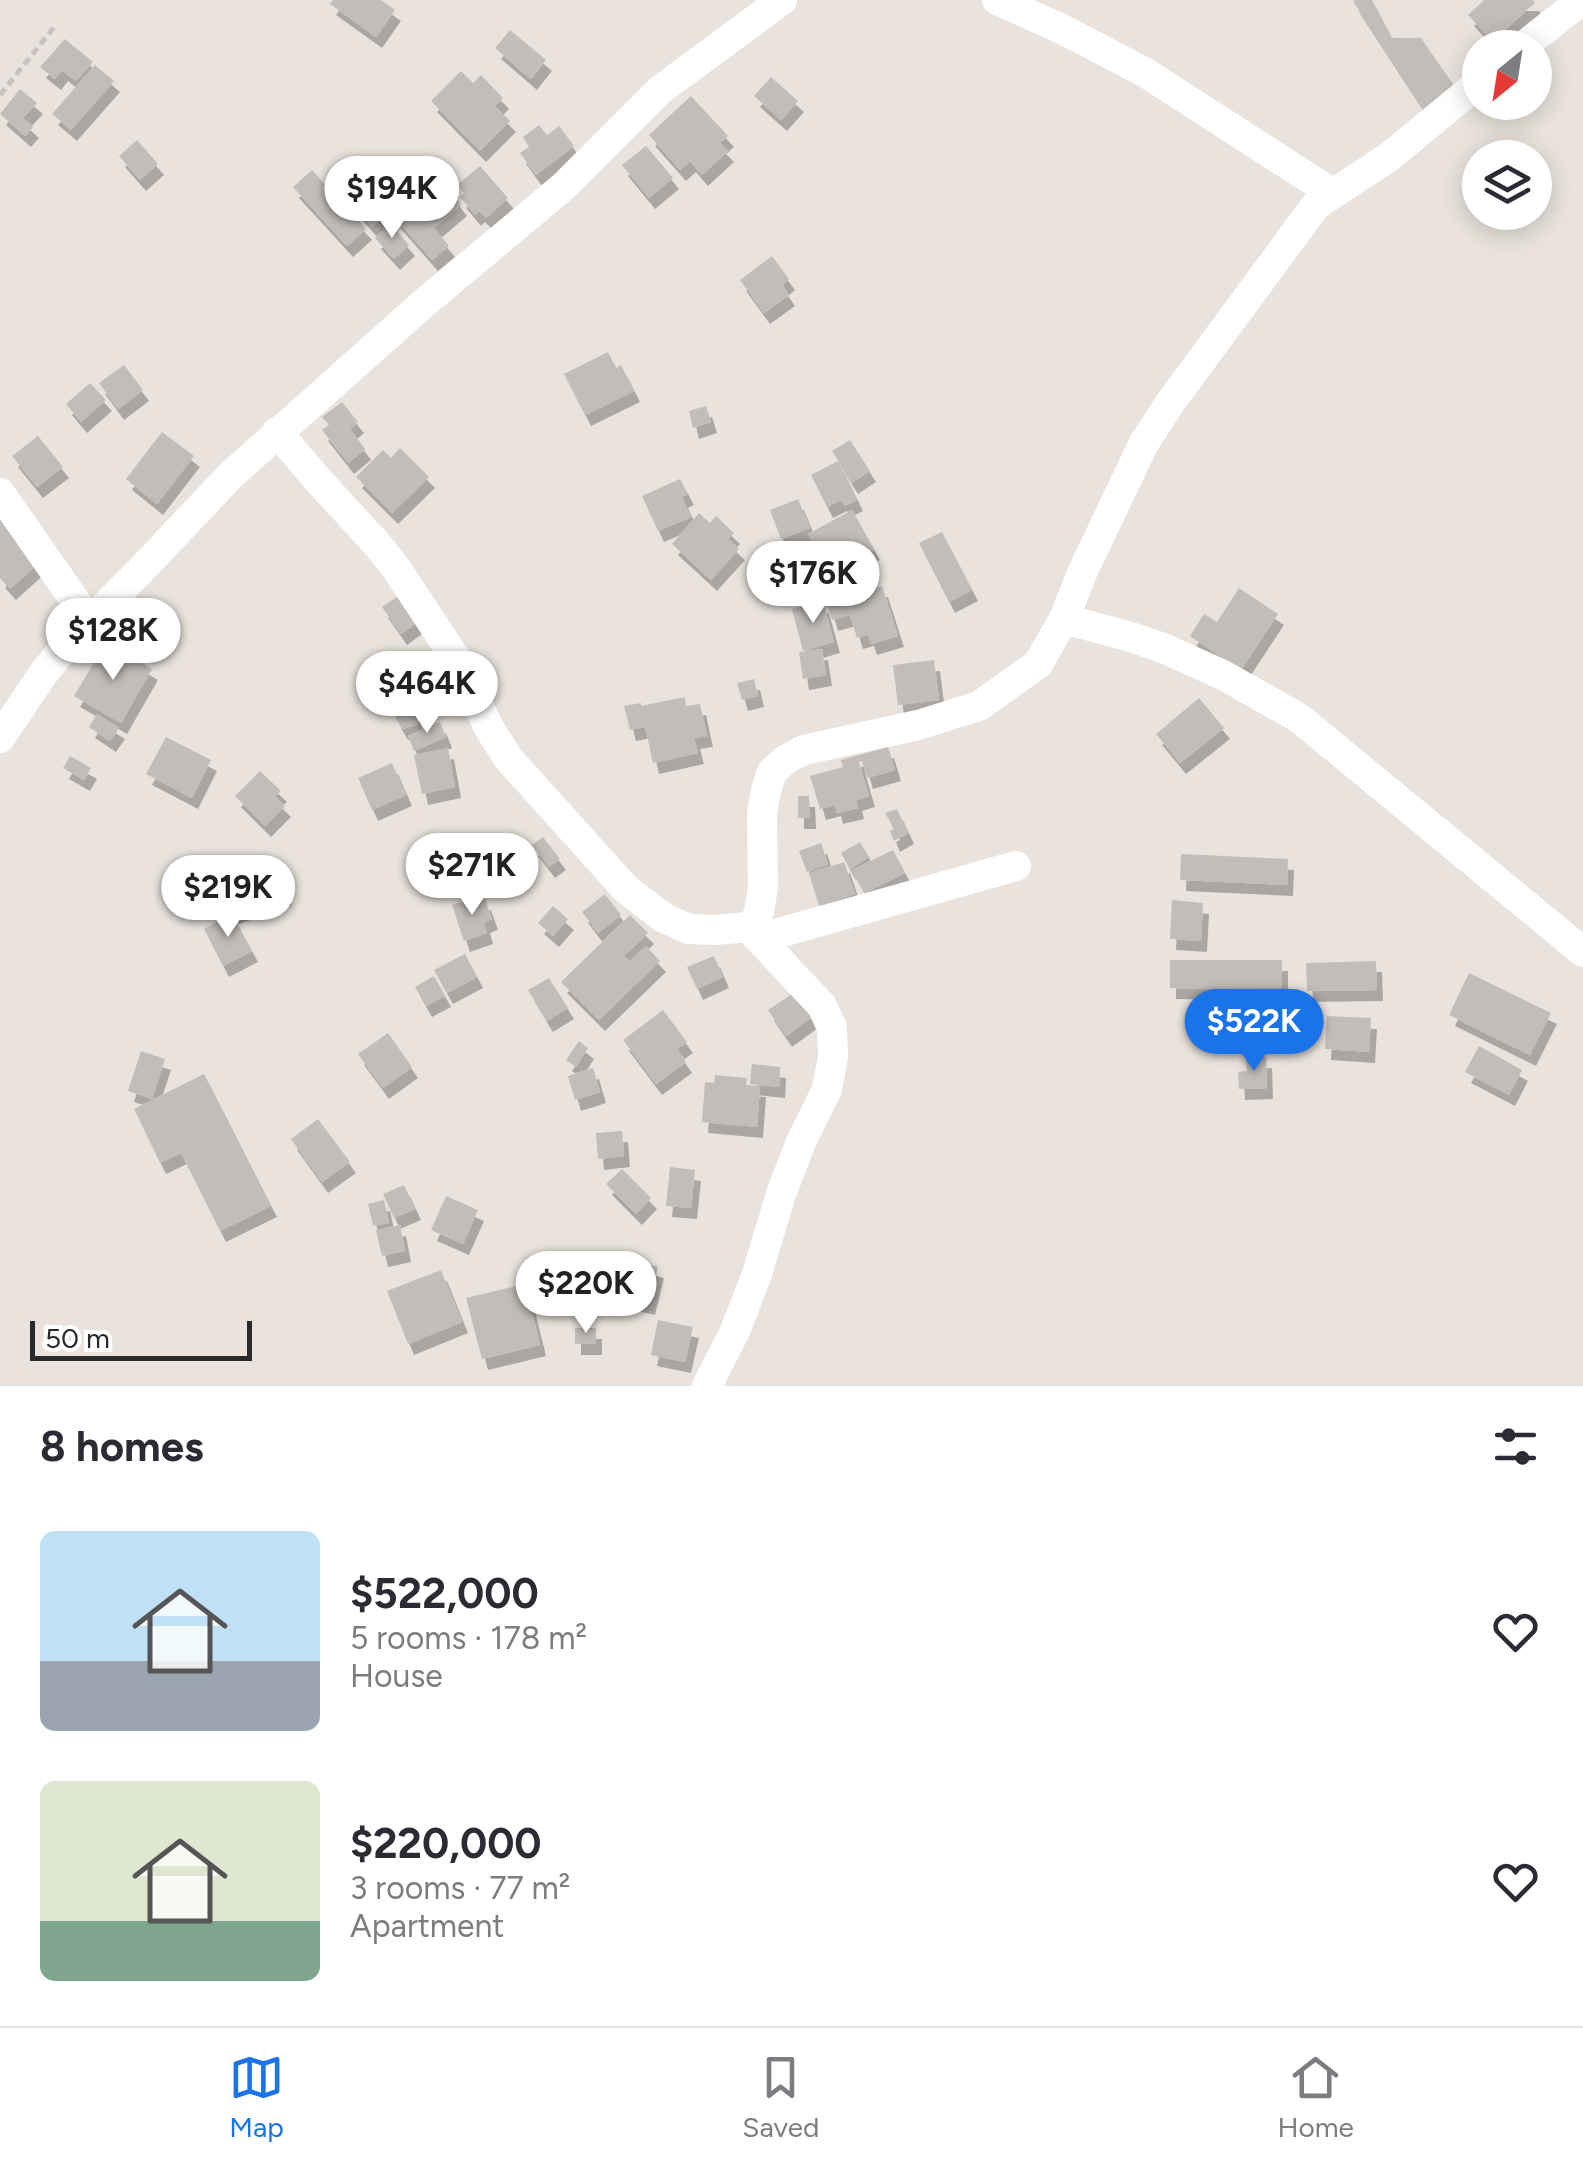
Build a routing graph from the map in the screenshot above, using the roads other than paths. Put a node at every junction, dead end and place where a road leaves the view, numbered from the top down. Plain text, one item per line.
1 (782, 0) edge
2 (997, 0) edge
3 (1582, 0) edge
4 (1544, 30) edge
5 (1462, 97) edge
6 (1332, 193) junction
7 (277, 432) junction
8 (0, 493) edge
9 (1064, 619) junction
10 (90, 622) junction
11 (0, 738) edge
12 (1016, 866) dead end
13 (754, 932) junction
14 (1583, 952) edge
15 (708, 1386) edge

1 - 7 street
2 - 6 street
3 - 4 street
5 - 6 street
6 - 9 street
7 - 10 street
7 - 13 street
8 - 10 street
9 - 13 street
9 - 14 street
10 - 11 street
12 - 13 street
13 - 15 street

